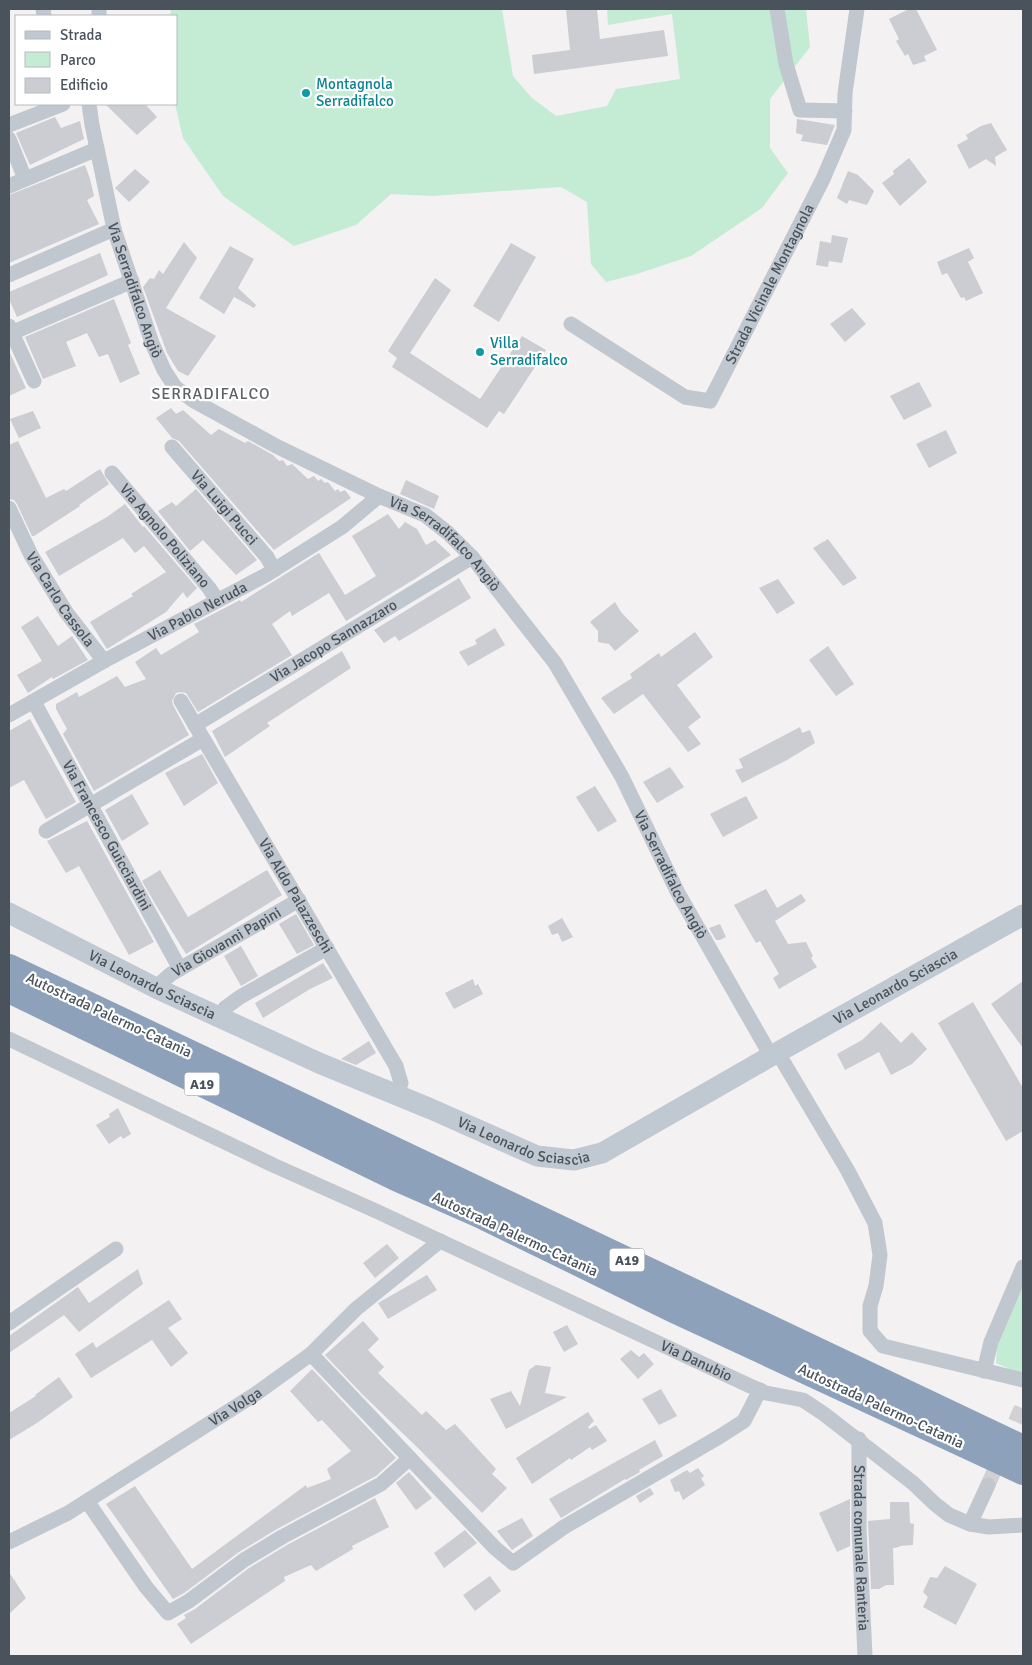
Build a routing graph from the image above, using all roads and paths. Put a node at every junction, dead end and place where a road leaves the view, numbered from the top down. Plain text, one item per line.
1 (777, 9) edge
2 (857, 9) edge
3 (60, 105) edge
4 (89, 105) edge
5 (844, 111) junction
6 (9, 125) edge
7 (9, 139) edge
8 (97, 149) junction
9 (25, 179) junction
10 (9, 186) edge
11 (114, 229) junction
12 (9, 275) edge
13 (132, 281) junction
14 (571, 324) dead end
15 (10, 331) edge
16 (34, 381) dead end
17 (172, 447) dead end
18 (112, 472) dead end
19 (379, 496) junction
20 (9, 508) edge
21 (472, 557) junction
22 (274, 570) junction
23 (216, 600) junction
24 (104, 661) junction
25 (180, 701) dead end
26 (34, 702) junction
27 (9, 715) edge
28 (195, 725) junction
29 (204, 738) junction
30 (91, 805) junction
31 (46, 831) dead end
32 (300, 900) junction
33 (9, 913) edge
34 (1023, 916) edge
35 (327, 948) junction
36 (9, 951) edge
37 (9, 967) edge
38 (180, 969) junction
39 (158, 988) junction
40 (9, 990) edge
41 (9, 1001) edge
42 (220, 1016) junction
43 (9, 1039) edge
44 (774, 1054) junction
45 (222, 1068) junction
46 (397, 1095) junction
47 (352, 1157) junction
48 (440, 1241) junction
49 (116, 1249) dead end
50 (1023, 1267) edge
51 (9, 1323) edge
52 (312, 1354) junction
53 (984, 1371) junction
54 (1023, 1380) edge
55 (760, 1390) junction
56 (859, 1439) junction
57 (1023, 1448) edge
58 (409, 1459) junction
59 (1023, 1472) edge
60 (988, 1486) tunnel mouth
61 (87, 1501) junction
62 (970, 1524) junction
63 (1023, 1525) edge
64 (9, 1542) edge
65 (865, 1656) edge

1 - 5 street
2 - 5 street, Strada Vicinale Montagnola
3 - 6 street
4 - 8 street, Via Serradifalco Angiò
5 - 14 street, Strada Vicinale Montagnola
7 - 9 street
8 - 9 street
8 - 11 street, Via Serradifalco Angiò
9 - 10 street
11 - 12 street
11 - 13 street, Via Serradifalco Angiò
13 - 15 street
13 - 19 street, Via Serradifalco Angiò
15 - 16 street
17 - 22 street, Via Luigi Pucci
18 - 23 street, Via Agnolo Poliziano
19 - 21 street, Via Serradifalco Angiò
19 - 22 street, Via Pablo Neruda
20 - 24 street, Via Carlo Cassola
21 - 28 street, Via Jacopo Sannazzaro
21 - 44 street, Via Serradifalco Angiò
22 - 23 street, Via Pablo Neruda
23 - 24 street, Via Pablo Neruda
24 - 26 street, Via Pablo Neruda
25 - 28 street, Via Aldo Palazzeschi
26 - 27 street, Via Pablo Neruda
26 - 30 street, Via Francesco Guicciardini
28 - 29 street, Via Aldo Palazzeschi
29 - 30 street
29 - 32 street, Via Aldo Palazzeschi
30 - 31 street
30 - 38 street, Via Francesco Guicciardini
32 - 35 street, Via Aldo Palazzeschi
32 - 38 street, Via Giovanni Papini
33 - 39 street, Via Leonardo Sciascia
34 - 44 street, Via Leonardo Sciascia
35 - 42 street
35 - 46 street, Via Aldo Palazzeschi
36 - 45 highway
37 - 45 highway, Autostrada Palermo-Catania / A19
38 - 39 street, Via Giovanni Papini
39 - 42 street, Via Leonardo Sciascia
40 - 47 highway, Autostrada Palermo-Catania / A19
41 - 47 highway
42 - 46 street, Via Leonardo Sciascia
43 - 48 street, Via Danubio
44 - 46 street, Via Leonardo Sciascia
44 - 53 street, Via Serradifalco Angiò
45 - 57 highway, Autostrada Palermo-Catania / A19
47 - 59 highway, Autostrada Palermo-Catania / A19
48 - 52 street, Via Volga
48 - 55 street, Via Danubio
49 - 51 street
50 - 53 street
52 - 58 street
52 - 61 street, Via Volga
53 - 54 street, Via Serradifalco Angiò
55 - 56 street, Via Danubio
55 - 58 street
56 - 62 street, Via Danubio
56 - 65 street, Strada comunale Ranteria
58 - 61 street
60 - 62 street
61 - 64 street, Via Volga
62 - 63 street, Via Danubio

